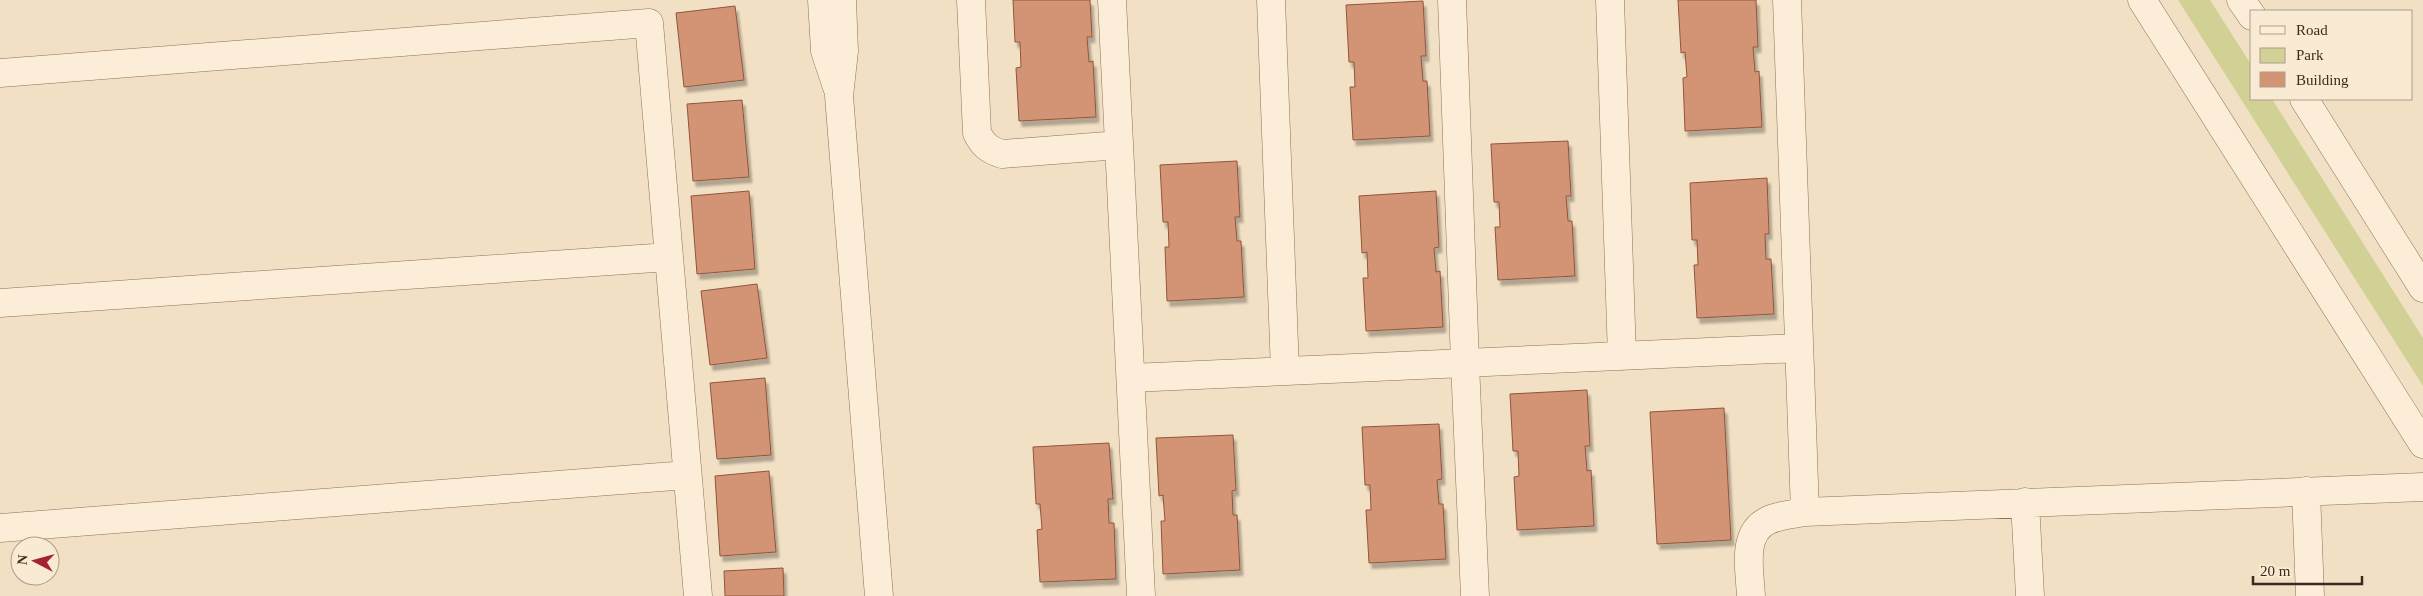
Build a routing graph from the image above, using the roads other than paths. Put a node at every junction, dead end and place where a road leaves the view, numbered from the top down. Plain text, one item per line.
1 (822, 0) edge
2 (842, 0) edge
3 (971, 0) edge
4 (1112, 0) edge
5 (1271, 0) edge
6 (1452, 0) edge
7 (1610, 0) edge
8 (1787, 0) edge
9 (2142, 0) edge
10 (2241, 0) edge
11 (2250, 13) edge
12 (0, 73) edge
13 (840, 96) junction
14 (2305, 100) edge
15 (1119, 145) junction
16 (669, 257) junction
17 (2423, 288) edge
18 (0, 303) edge
19 (1799, 348) junction
20 (1622, 356) junction
21 (1465, 363) junction
22 (1285, 371) junction
23 (1131, 378) junction
24 (2423, 444) edge
25 (687, 475) junction
26 (2423, 487) edge
27 (2306, 491) junction
28 (2025, 502) junction
29 (1805, 512) junction
30 (0, 528) edge
31 (698, 596) edge
32 (879, 596) edge
33 (1141, 596) edge
34 (1476, 596) edge
35 (1751, 596) edge
36 (2030, 596) edge
37 (2310, 596) edge

1 - 13 street
2 - 13 street
3 - 15 street
4 - 15 street
5 - 22 street
6 - 21 street
7 - 20 street
8 - 19 street
9 - 24 street
10 - 11 street
12 - 16 street
13 - 32 street
14 - 17 street
15 - 23 street
16 - 18 street
16 - 25 street
19 - 20 street
19 - 29 street
20 - 21 street
21 - 22 street
21 - 34 street
22 - 23 street
23 - 33 street
25 - 30 street
25 - 31 street
26 - 27 street
27 - 28 street
27 - 37 street
28 - 29 street
28 - 36 street
29 - 35 street

